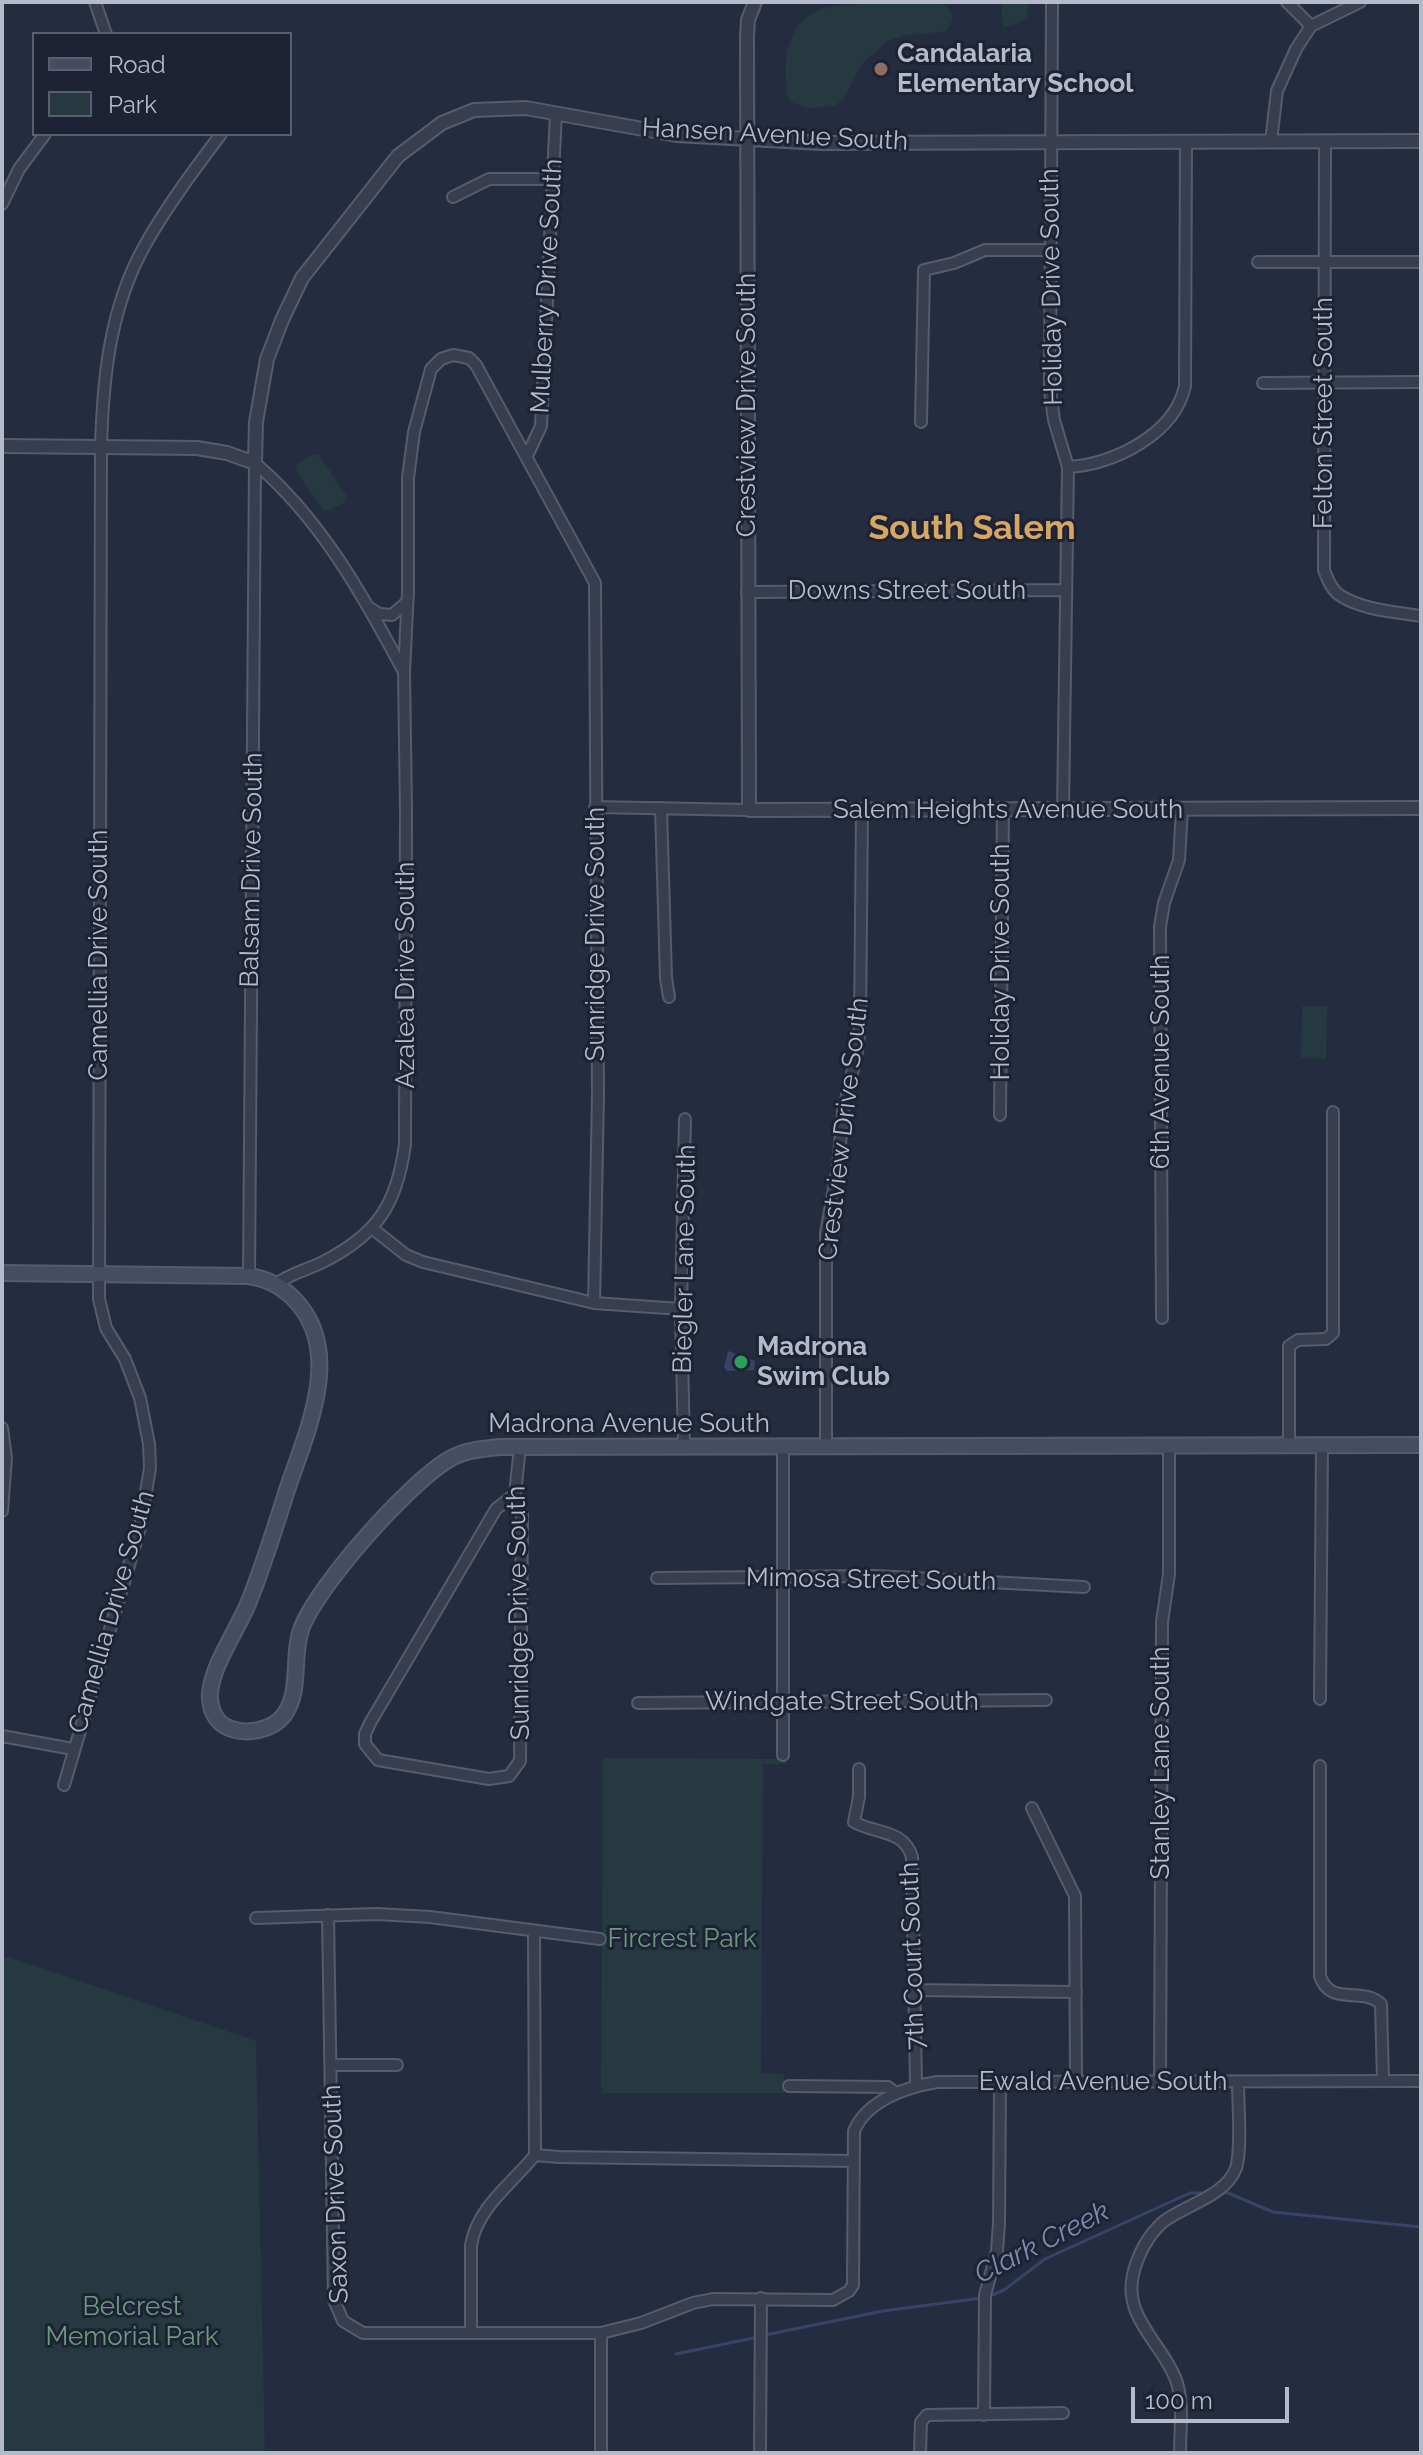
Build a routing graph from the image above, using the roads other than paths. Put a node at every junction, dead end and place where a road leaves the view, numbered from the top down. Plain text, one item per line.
1 (95, 2) edge
2 (755, 2) edge
3 (1052, 2) edge
4 (1287, 2) edge
5 (1360, 2) edge
6 (1311, 26) junction
7 (105, 32) edge
8 (556, 113) junction
9 (44, 136) edge
10 (220, 136) edge
11 (747, 139) junction
12 (1186, 141) junction
13 (1271, 141) junction
14 (1325, 141) junction
15 (1421, 141) edge
16 (1050, 142) junction
17 (552, 179) junction
18 (453, 197) dead end
19 (2, 204) edge
20 (1050, 250) junction
21 (1258, 262) dead end
22 (1324, 262) junction
23 (1421, 262) edge
24 (461, 355) joint
25 (1421, 382) edge
26 (1263, 383) dead end
27 (1324, 383) junction
28 (921, 422) dead end
29 (2, 446) edge
30 (101, 446) junction
31 (527, 456) junction
32 (255, 463) junction
33 (1068, 467) junction
34 (1066, 590) junction
35 (747, 592) junction
36 (407, 602) junction
37 (369, 607) junction
38 (1421, 616) edge
39 (404, 672) junction
40 (595, 807) junction
41 (661, 808) junction
42 (1421, 808) edge
43 (1003, 809) junction
44 (1063, 809) junction
45 (1182, 809) junction
46 (749, 810) junction
47 (862, 810) junction
48 (669, 997) dead end
49 (1333, 1112) dead end
50 (1000, 1115) dead end
51 (685, 1119) dead end
52 (373, 1229) junction
53 (2, 1273) edge
54 (99, 1273) junction
55 (249, 1276) junction
56 (276, 1284) junction
57 (594, 1303) junction
58 (681, 1309) junction
59 (1162, 1318) dead end
60 (2, 1428) edge
61 (1289, 1445) junction
62 (1322, 1445) junction
63 (1421, 1445) edge
64 (1169, 1446) junction
65 (520, 1447) junction
66 (684, 1447) junction
67 (783, 1447) junction
68 (826, 1447) junction
69 (515, 1494) junction
70 (2, 1511) edge
71 (782, 1576) junction
72 (657, 1578) dead end
73 (1084, 1587) dead end
74 (1320, 1699) dead end
75 (1046, 1700) dead end
76 (783, 1702) junction
77 (638, 1703) dead end
78 (2, 1736) edge
79 (73, 1749) junction
80 (783, 1755) dead end
81 (1320, 1766) dead end
82 (859, 1769) dead end
83 (64, 1785) dead end
84 (1032, 1808) dead end
85 (328, 1915) junction
86 (256, 1918) dead end
87 (534, 1932) junction
88 (600, 1939) dead end
89 (914, 1990) junction
90 (1076, 1992) junction
91 (332, 2065) junction
92 (397, 2065) dead end
93 (1383, 2081) junction
94 (1421, 2081) edge
95 (1000, 2082) junction
96 (1076, 2082) junction
97 (1160, 2082) junction
98 (1238, 2082) junction
99 (916, 2085) junction
100 (789, 2086) dead end
101 (896, 2093) junction
102 (535, 2155) junction
103 (853, 2161) junction
104 (761, 2298) junction
105 (471, 2333) junction
106 (601, 2333) junction
107 (1063, 2413) dead end
108 (984, 2415) junction
109 (601, 2453) edge
110 (760, 2453) edge
111 (920, 2453) edge
112 (1180, 2453) edge

1 - 7 street
2 - 11 street, Crestview Drive South
3 - 16 street, Holiday Drive South
4 - 6 street
5 - 6 street
6 - 13 street
8 - 11 street, Hansen Avenue South
8 - 17 street, Mulberry Drive South
8 - 32 street, Hansen Avenue South
9 - 19 street
10 - 30 street, Camellia Drive South
11 - 16 street, Hansen Avenue South
11 - 35 street, Crestview Drive South
12 - 13 street, Hansen Avenue South
12 - 16 street, Hansen Avenue South
12 - 33 street
13 - 14 street, Hansen Avenue South
14 - 15 street, Hansen Avenue South
14 - 22 street, Felton Street South
16 - 20 street, Holiday Drive South
17 - 18 street
17 - 31 street, Mulberry Drive South
20 - 28 street
20 - 33 street, Holiday Drive South
21 - 22 street
22 - 23 street
22 - 27 street, Felton Street South
24 - 31 street, Sunridge Drive South
24 - 36 street, Azalea Drive South
25 - 27 street
26 - 27 street
27 - 38 street, Felton Street South
29 - 30 street
30 - 32 street
30 - 54 street, Camellia Drive South
31 - 40 street, Sunridge Drive South
32 - 37 street
32 - 55 street, Balsam Drive South
33 - 34 street, Holiday Drive South
34 - 35 street, Downs Street South
34 - 44 street, Holiday Drive South
35 - 46 street, Crestview Drive South
36 - 37 street
36 - 39 street, Azalea Drive South
37 - 39 street
39 - 52 street, Azalea Drive South
40 - 41 street, Salem Heights Avenue South
40 - 57 street, Sunridge Drive South
41 - 46 street, Salem Heights Avenue South
41 - 48 street
42 - 45 street, Salem Heights Avenue South
43 - 44 street, Salem Heights Avenue South
43 - 47 street, Salem Heights Avenue South
43 - 50 street, Holiday Drive South
44 - 45 street, Salem Heights Avenue South
45 - 59 street, 6th Avenue South
46 - 47 street, Salem Heights Avenue South
47 - 68 street, Crestview Drive South
49 - 61 street
51 - 58 street, Biegler Lane South
52 - 56 street, Azalea Drive South
52 - 57 street
53 - 54 main road, Madrona Avenue South
54 - 55 main road, Madrona Avenue South
54 - 79 street, Camellia Drive South
55 - 56 main road, Madrona Avenue South
56 - 65 main road, Madrona Avenue South
57 - 58 street
58 - 66 street, Biegler Lane South
60 - 70 street
61 - 62 main road, Madrona Avenue South
61 - 64 main road, Madrona Avenue South
62 - 63 main road, Madrona Avenue South
62 - 74 street
64 - 68 main road, Madrona Avenue South
64 - 97 street, Stanley Lane South
65 - 66 main road, Madrona Avenue South
65 - 69 street, Sunridge Drive South
66 - 67 main road, Madrona Avenue South
67 - 68 main road, Madrona Avenue South
67 - 71 street
69 - 69 street, Sunridge Drive South
71 - 72 street, Mimosa Street South
71 - 73 street, Mimosa Street South
71 - 76 street
75 - 76 street, Windgate Street South
76 - 77 street, Windgate Street South
76 - 80 street
78 - 79 street
79 - 83 street, Camellia Drive South
81 - 93 street
82 - 89 street, 7th Court South
84 - 90 street
85 - 86 street
85 - 87 street
85 - 91 street, Saxon Drive South
87 - 88 street
87 - 102 street
89 - 90 street
89 - 99 street, 7th Court South
90 - 96 street
91 - 92 street, Saxon Drive South
91 - 105 street, Saxon Drive South
93 - 94 street, Ewald Avenue South
93 - 98 street, Ewald Avenue South
95 - 96 street, Ewald Avenue South
95 - 99 street, Ewald Avenue South
95 - 108 street
96 - 97 street, Ewald Avenue South
97 - 98 street, Ewald Avenue South
98 - 112 street
99 - 101 street, Ewald Avenue South
100 - 101 street
101 - 103 street
102 - 103 street
102 - 105 street
103 - 104 street
104 - 106 street
104 - 110 street
105 - 106 street
106 - 109 street
107 - 108 street
108 - 111 street

